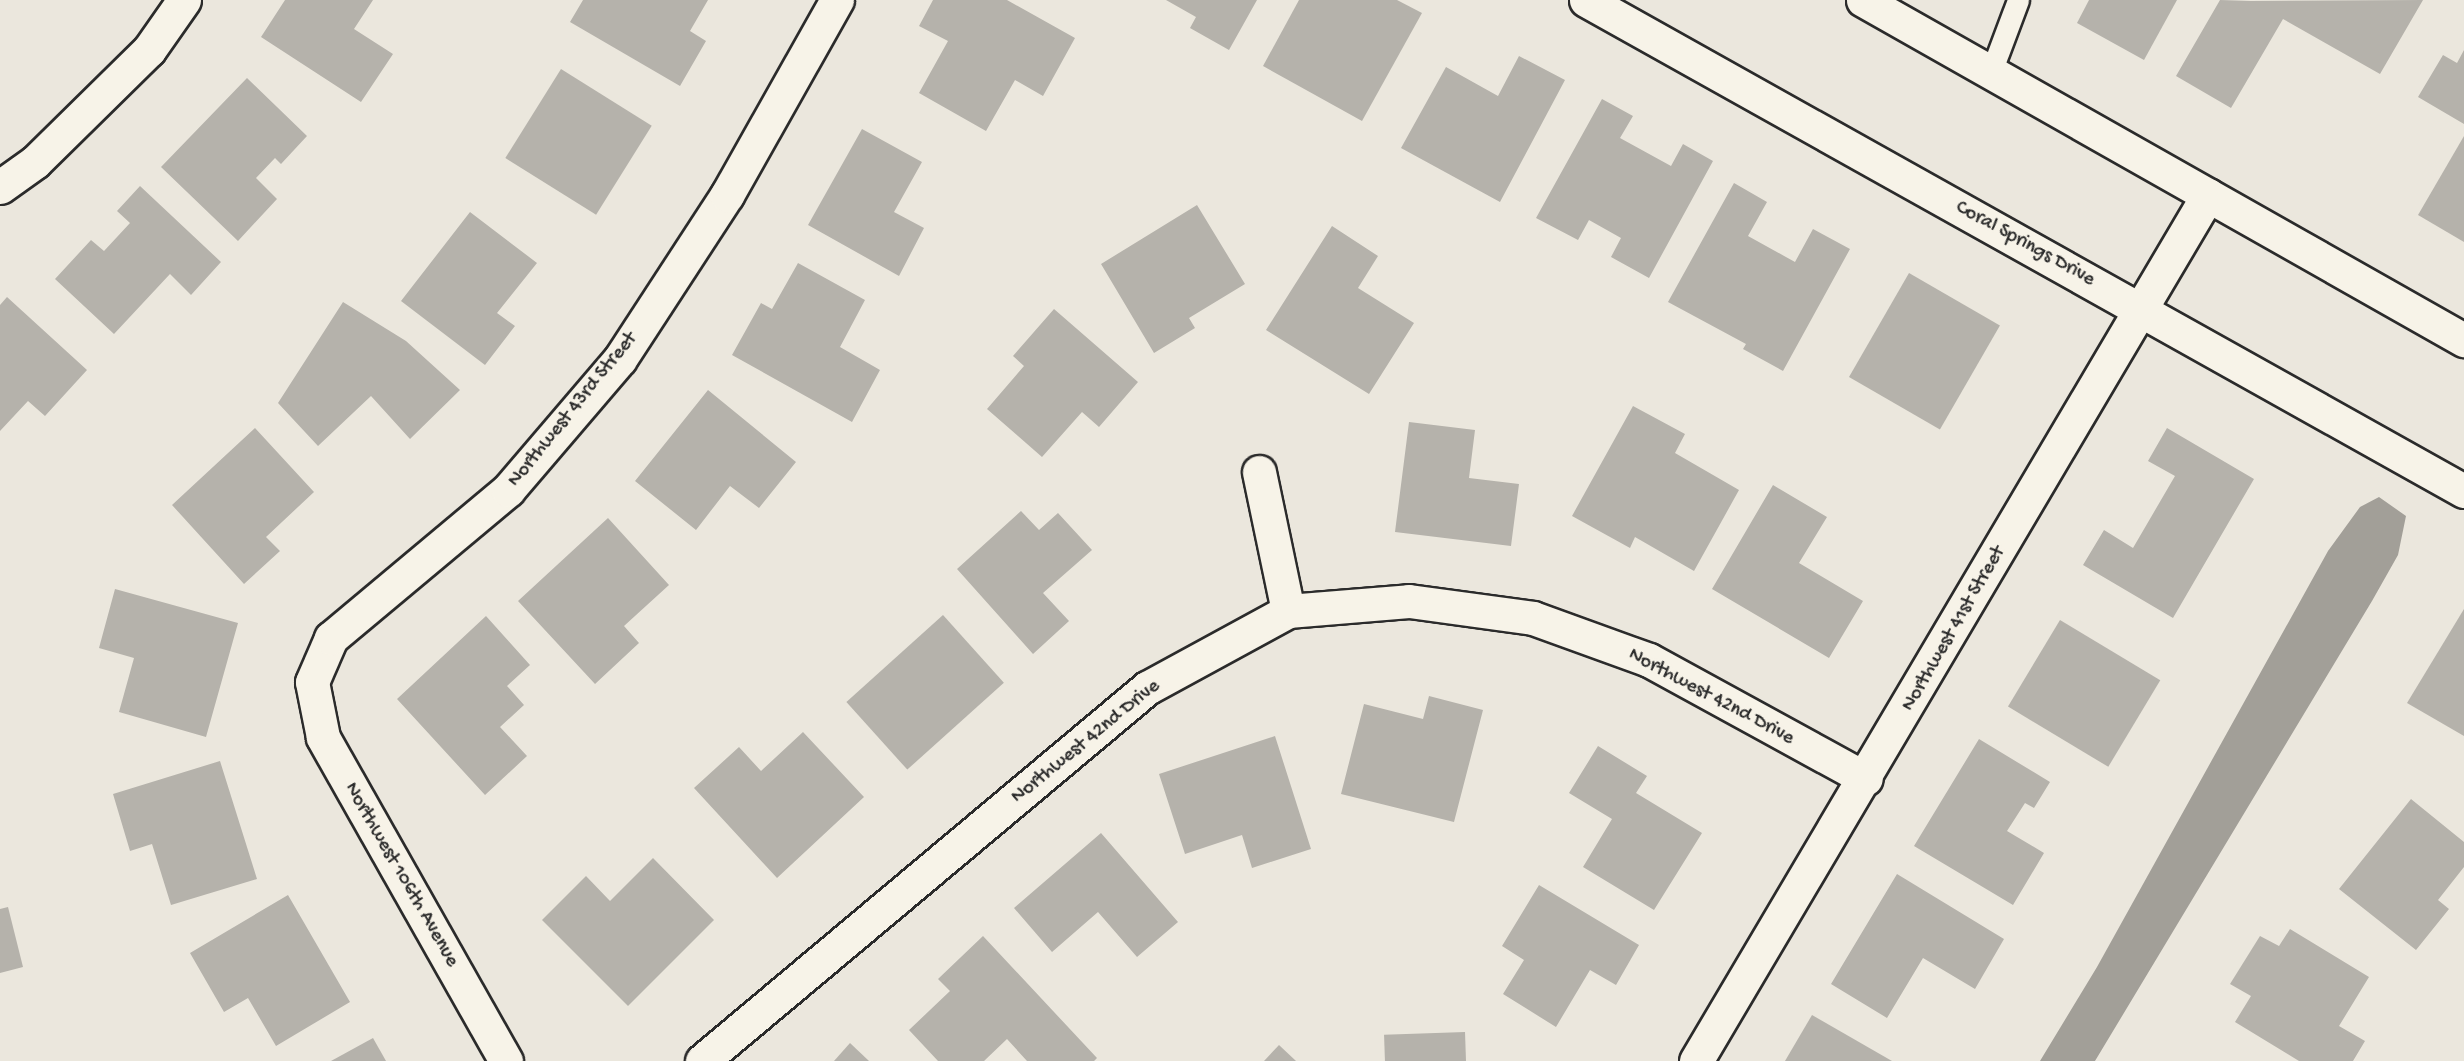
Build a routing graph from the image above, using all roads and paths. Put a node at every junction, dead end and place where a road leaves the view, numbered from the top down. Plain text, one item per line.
1 (184, 0) edge
2 (837, 0) edge
3 (1586, 0) edge
4 (1863, 0) edge
5 (2018, 0) edge
6 (1991, 72) junction
7 (0, 187) edge
8 (2208, 195) junction
9 (2142, 309) junction
10 (2464, 340) edge
11 (1259, 472) dead end
12 (2464, 491) edge
13 (1288, 611) junction
14 (312, 682) joint
15 (1866, 779) junction
16 (506, 1061) edge
17 (702, 1061) edge
18 (1696, 1061) edge

1 - 7 street
2 - 14 street, Northwest 43rd Street
3 - 9 street, Coral Springs Drive
4 - 6 street
5 - 6 lane
6 - 8 street
8 - 9 street, Northwest 41st Street
8 - 10 street
9 - 12 street, Coral Springs Drive
9 - 15 street, Northwest 41st Street
11 - 13 street
13 - 15 street, Northwest 42nd Drive
13 - 17 street, Northwest 42nd Drive
14 - 16 street, Northwest 106th Avenue
15 - 18 street, Northwest 41st Street

